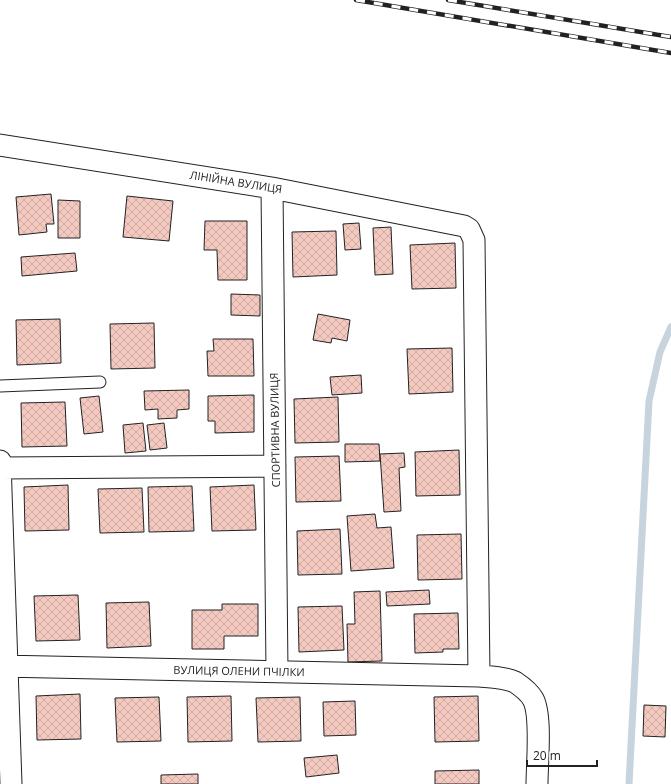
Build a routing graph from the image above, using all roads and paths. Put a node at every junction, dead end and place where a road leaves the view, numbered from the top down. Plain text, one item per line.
1 (0, 144) edge
2 (272, 188) junction
3 (100, 382) dead end
4 (0, 386) edge
5 (0, 461) edge
6 (275, 466) junction
7 (0, 468) edge
8 (3, 666) edge
9 (277, 671) junction
10 (479, 676) junction
11 (10, 784) edge
12 (537, 784) edge

1 - 2 street, ЛІНІЙНА ВУЛИЦЯ
2 - 6 street, СПОРТИВНА ВУЛИЦЯ
2 - 10 street, ЛІНІЙНА ВУЛИЦЯ
3 - 4 lane
5 - 7 street
6 - 7 street
6 - 9 street, СПОРТИВНА ВУЛИЦЯ
7 - 8 street
8 - 9 street, ВУЛИЦЯ ОЛЕНИ ПЧІЛКИ
8 - 11 street
9 - 10 street, ВУЛИЦЯ ОЛЕНИ ПЧІЛКИ
10 - 12 street, ВУЛИЦЯ ОЛЕНИ ПЧІЛКИ

